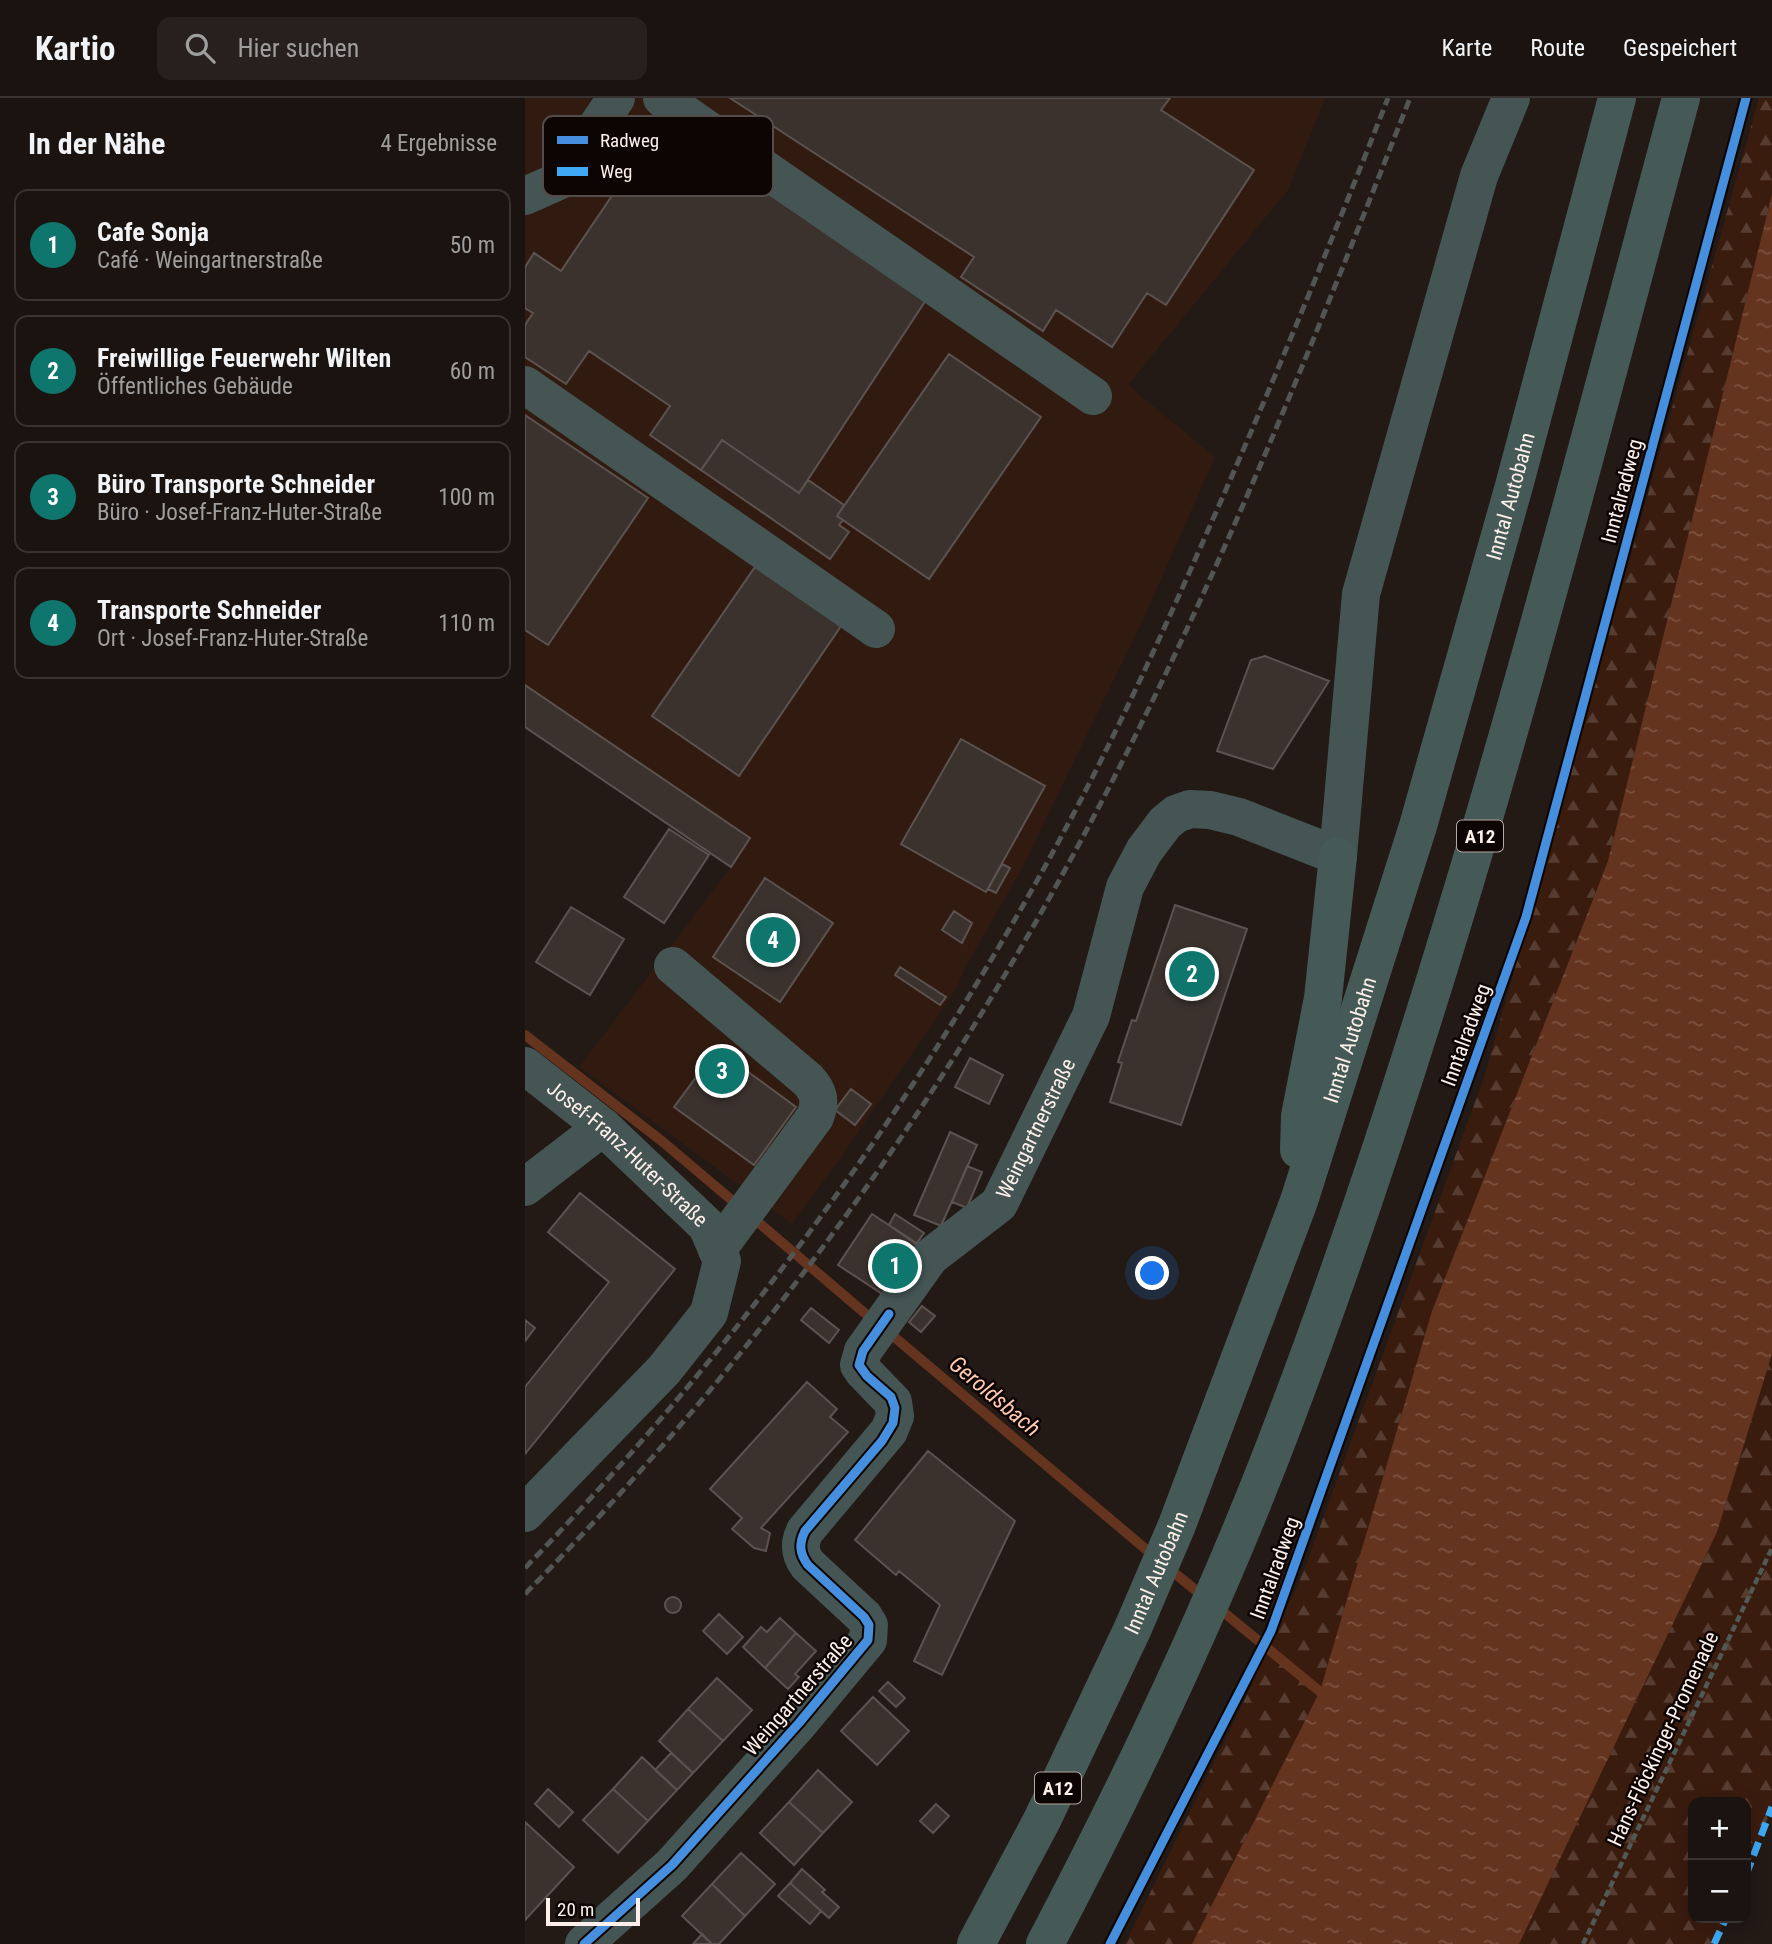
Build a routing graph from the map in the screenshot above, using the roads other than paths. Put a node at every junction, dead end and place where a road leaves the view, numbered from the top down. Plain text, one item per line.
1 (616, 98) edge
2 (662, 98) edge
3 (1511, 98) edge
4 (1617, 98) edge
5 (1681, 98) edge
6 (604, 116) edge
7 (688, 116) edge
8 (773, 175) edge
9 (543, 188) edge
10 (525, 196) edge
11 (525, 385) edge
12 (1093, 396) dead end
13 (876, 629) dead end
14 (1338, 856) junction
15 (673, 966) dead end
16 (525, 1066) edge
17 (604, 1127) junction
18 (525, 1187) edge
19 (1299, 1201) junction
20 (717, 1250) junction
21 (525, 1513) edge
22 (584, 1944) edge
23 (976, 1944) edge
24 (1045, 1944) edge

1 - 6 street
2 - 7 street
3 - 14 street
4 - 19 highway, Inntal Autobahn / A12
5 - 24 highway, A12
8 - 12 street
9 - 10 street
11 - 13 street
14 - 19 highway
14 - 22 street, Weingartnerstraße
15 - 20 street
16 - 17 street, Josef-Franz-Huter-Straße
17 - 18 street
17 - 20 street, Josef-Franz-Huter-Straße
19 - 23 highway, Inntal Autobahn / A12
20 - 21 street, Josef-Franz-Huter-Straße

